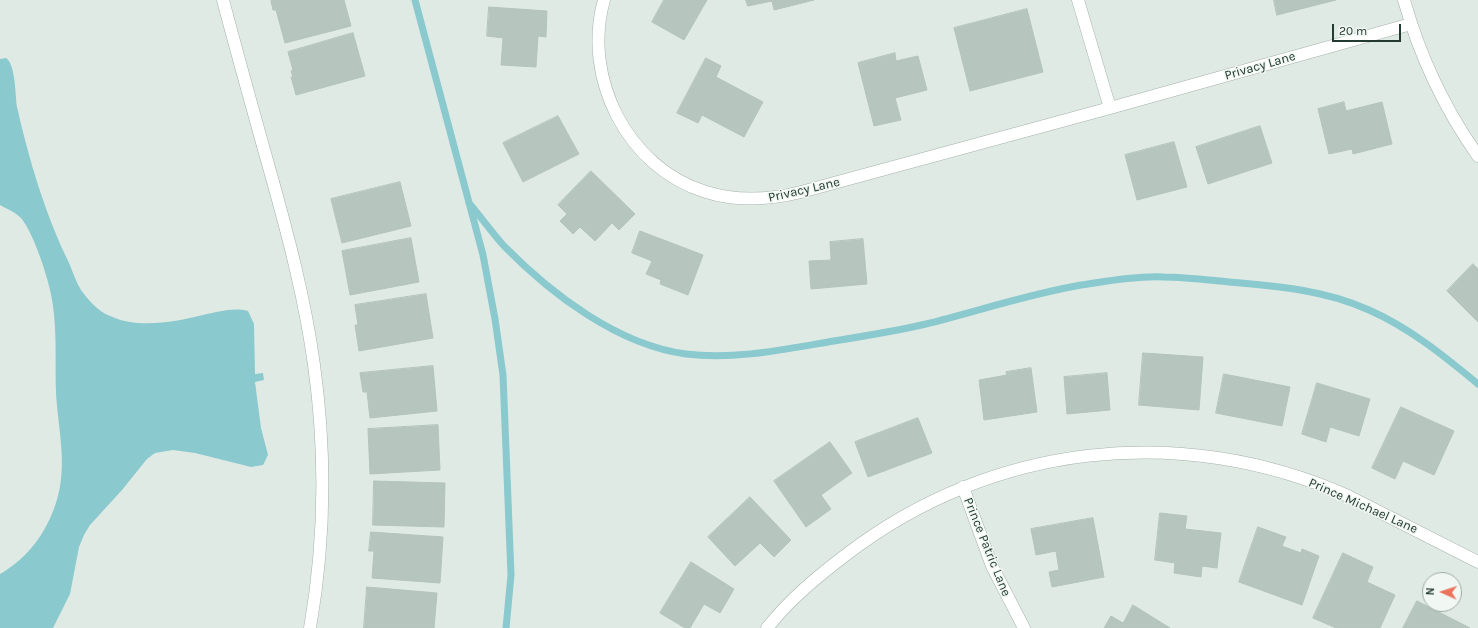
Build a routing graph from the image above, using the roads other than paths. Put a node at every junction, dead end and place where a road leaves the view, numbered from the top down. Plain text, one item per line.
1 (223, 0) edge
2 (604, 0) edge
3 (1078, 0) edge
4 (1404, 0) edge
5 (1411, 24) junction
6 (1110, 108) junction
7 (1478, 156) edge
8 (963, 487) junction
9 (1478, 562) edge
10 (310, 628) edge
11 (767, 628) edge
12 (1024, 628) edge

1 - 10 street
2 - 6 street, Privacy Lane
3 - 6 street
4 - 5 street
5 - 6 street, Privacy Lane
5 - 7 street
8 - 9 street, Prince Michael Lane
8 - 11 street, Prince Michael Lane
8 - 12 street, Prince Patric Lane

